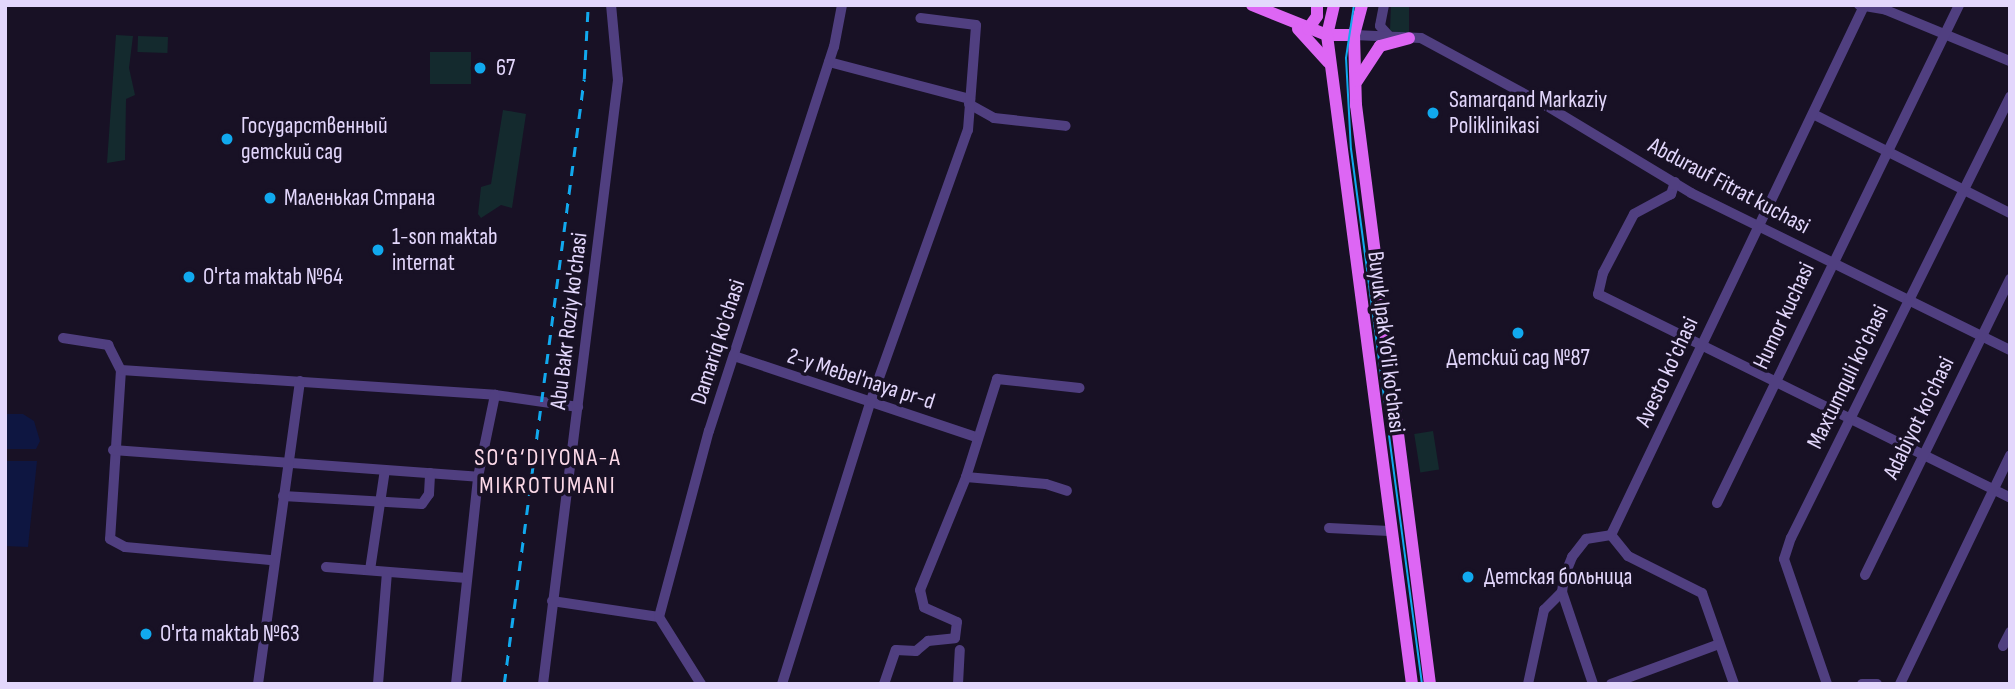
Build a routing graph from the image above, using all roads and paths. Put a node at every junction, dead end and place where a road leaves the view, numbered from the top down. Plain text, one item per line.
1 (611, 5) edge
2 (842, 5) edge
3 (1252, 5) edge
4 (1317, 5) edge
5 (1334, 5) edge
6 (1362, 5) edge
7 (1384, 5) edge
8 (1959, 5) edge
9 (1867, 6) edge
10 (1280, 17) junction
11 (920, 19) dead end
12 (1308, 29) junction
13 (1944, 34) junction
14 (1327, 36) junction
15 (1354, 36) junction
16 (1390, 37) junction
17 (1409, 38) junction
18 (2010, 61) edge
19 (829, 62) junction
20 (1330, 66) junction
21 (1355, 84) junction
22 (2010, 96) edge
23 (970, 101) junction
24 (1813, 114) junction
25 (1066, 126) dead end
26 (1886, 152) junction
27 (1675, 182) junction
28 (1966, 190) junction
29 (2010, 213) edge
30 (1757, 225) junction
31 (1831, 262) junction
32 (2010, 279) edge
33 (1907, 299) junction
34 (1980, 335) junction
35 (62, 338) dead end
36 (1702, 343) junction
37 (2010, 350) edge
38 (734, 356) junction
39 (121, 370) junction
40 (300, 381) junction
41 (1775, 381) junction
42 (1080, 388) dead end
43 (495, 395) junction
44 (870, 403) junction
45 (578, 407) junction
46 (1850, 416) junction
47 (976, 438) junction
48 (113, 450) junction
49 (1924, 452) junction
50 (2010, 454) edge
51 (288, 462) junction
52 (384, 470) junction
53 (430, 473) junction
54 (478, 477) junction
55 (967, 477) junction
56 (1992, 488) junction
57 (1067, 491) dead end
58 (283, 496) junction
59 (2010, 498) edge
60 (380, 502) junction
61 (1717, 503) dead end
62 (1329, 528) dead end
63 (1389, 531) junction
64 (1611, 535) junction
65 (272, 560) junction
66 (326, 567) dead end
67 (370, 570) junction
68 (387, 572) junction
69 (1866, 575) dead end
70 (467, 578) junction
71 (1562, 592) junction
72 (552, 601) junction
73 (659, 617) junction
74 (2010, 632) edge
75 (1719, 644) junction
76 (2003, 646) dead end
77 (960, 650) dead end
78 (783, 683) edge
79 (258, 684) edge
80 (378, 684) edge
81 (456, 684) edge
82 (543, 684) edge
83 (701, 684) edge
84 (790, 684) edge
85 (884, 684) edge
86 (958, 684) edge
87 (1412, 684) edge
88 (1430, 684) edge
89 (1528, 684) edge
90 (1593, 684) edge
91 (1611, 684) edge
92 (1734, 684) edge
93 (1826, 684) edge
94 (1862, 684) edge
95 (1877, 684) edge
96 (1900, 684) edge

1 - 45 street, Abu Bakr Roziy ko'chasi
2 - 19 street, Damariq ko'chasi
3 - 10 main road
4 - 12 main road
5 - 14 main road, Buyuk Ipak Yo'li ko'chasi
6 - 15 main road, Buyuk Ipak Yo'li ko'chasi
7 - 16 street
8 - 13 street, Humor kuchasi
9 - 13 street
9 - 24 street, Avesto ko'chasi
10 - 12 main road
10 - 20 main road
11 - 23 street
12 - 14 main road
13 - 18 street
13 - 26 street, Humor kuchasi
14 - 15 main road
14 - 20 main road, Buyuk Ipak Yo'li ko'chasi
15 - 16 street, Abdurauf Fitrat kuchasi
15 - 21 main road, Buyuk Ipak Yo'li ko'chasi
16 - 17 street, Abdurauf Fitrat kuchasi
17 - 21 main road
17 - 27 street, Abdurauf Fitrat kuchasi
19 - 23 street
19 - 38 street, Damariq ko'chasi
20 - 63 main road, Buyuk Ipak Yo'li ko'chasi
21 - 88 main road, Buyuk Ipak Yo'li ko'chasi
22 - 28 street, Maxtumquli ko'chasi
23 - 25 street
23 - 44 street
24 - 26 street
24 - 30 street, Avesto ko'chasi
26 - 28 street
26 - 31 street, Humor kuchasi
27 - 30 street, Abdurauf Fitrat kuchasi
27 - 36 street
28 - 29 street
28 - 33 street, Maxtumquli ko'chasi
30 - 31 street, Abdurauf Fitrat kuchasi
30 - 36 street, Avesto ko'chasi
31 - 33 street, Abdurauf Fitrat kuchasi
31 - 41 street, Humor kuchasi
32 - 34 street, Adabiyot ko'chasi
33 - 34 street, Abdurauf Fitrat kuchasi
33 - 46 street, Maxtumquli ko'chasi
34 - 37 street, Abdurauf Fitrat kuchasi
34 - 49 street, Adabiyot ko'chasi
35 - 39 street
36 - 41 street
36 - 64 street, Avesto ko'chasi
38 - 44 street, 2-y Mebel'naya pr-d
38 - 73 street, Damariq ko'chasi
39 - 40 street
39 - 48 street
40 - 43 street
40 - 51 street
41 - 46 street
41 - 61 street, Humor kuchasi
42 - 47 street
43 - 45 street
43 - 54 street
44 - 47 street, 2-y Mebel'naya pr-d
44 - 78 street
45 - 72 street, Abu Bakr Roziy ko'chasi
46 - 49 street
46 - 93 street, Maxtumquli ko'chasi
47 - 55 street
48 - 51 street
48 - 65 street
49 - 56 street
49 - 69 street, Adabiyot ko'chasi
50 - 56 street
51 - 52 street
51 - 58 street
52 - 53 street
52 - 60 street
53 - 54 street
53 - 60 street
54 - 70 street
55 - 57 street
55 - 85 street
56 - 59 street
56 - 96 street
58 - 60 street
58 - 65 street
60 - 67 street
62 - 63 street
63 - 87 main road, Buyuk Ipak Yo'li ko'chasi
64 - 71 street
64 - 75 street
65 - 79 street
66 - 67 street
67 - 68 street
68 - 70 street
68 - 80 street
70 - 81 street
71 - 89 street
71 - 90 street
72 - 73 street
72 - 82 street, Abu Bakr Roziy ko'chasi
73 - 83 street
74 - 76 street
75 - 91 street
75 - 92 street
77 - 86 street
78 - 84 street
94 - 95 street

